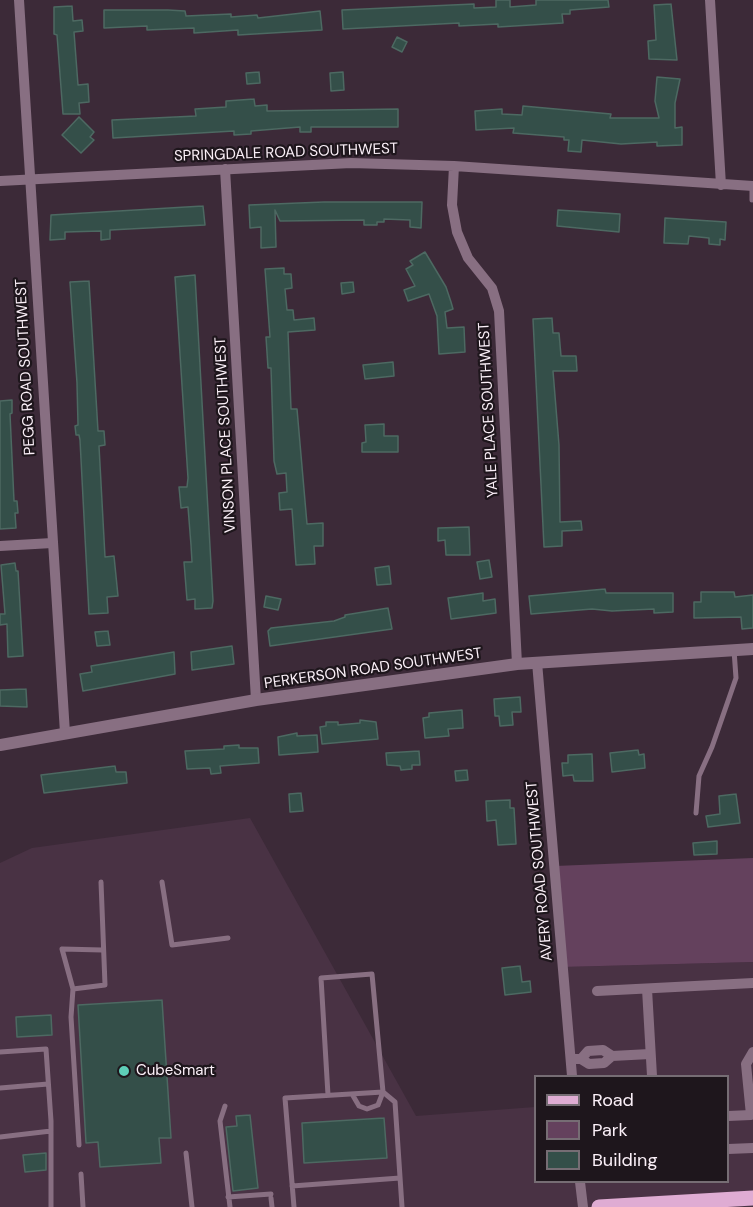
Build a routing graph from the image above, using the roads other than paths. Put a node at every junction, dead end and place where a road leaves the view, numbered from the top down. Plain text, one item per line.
1 (19, 0) edge
2 (710, 0) edge
3 (454, 166) junction
4 (225, 169) junction
5 (30, 179) junction
6 (0, 181) edge
7 (721, 185) junction
8 (752, 186) edge
9 (752, 200) edge
10 (52, 543) junction
11 (0, 546) edge
12 (734, 650) junction
13 (753, 650) edge
14 (537, 662) junction
15 (517, 664) junction
16 (256, 700) junction
17 (65, 733) junction
18 (0, 746) edge
19 (696, 813) dead end
20 (101, 882) dead end
21 (162, 882) dead end
22 (228, 938) dead end
23 (102, 950) junction
24 (753, 984) edge
25 (73, 988) junction
26 (647, 989) junction
27 (597, 991) dead end
28 (0, 1052) edge
29 (753, 1052) edge
30 (650, 1054) junction
31 (576, 1059) junction
32 (572, 1075) edge
33 (652, 1075) edge
34 (48, 1084) junction
35 (0, 1088) edge
36 (383, 1092) junction
37 (352, 1094) junction
38 (328, 1095) junction
39 (225, 1106) dead end
40 (729, 1116) edge
41 (51, 1131) junction
42 (0, 1137) edge
43 (79, 1144) dead end
44 (753, 1148) edge
45 (729, 1149) edge
46 (186, 1153) dead end
47 (81, 1174) dead end
48 (399, 1178) junction
49 (580, 1183) edge
50 (292, 1186) junction
51 (228, 1197) junction
52 (753, 1198) edge
53 (51, 1207) edge
54 (83, 1207) edge
55 (192, 1207) edge
56 (230, 1207) edge
57 (272, 1207) edge
58 (294, 1207) edge
59 (402, 1207) edge
60 (583, 1207) edge
61 (599, 1207) edge

1 - 5 street, PEGG ROAD SOUTHWEST
2 - 7 street
3 - 4 street, SPRINGDALE ROAD SOUTHWEST
3 - 7 street, SPRINGDALE ROAD SOUTHWEST
3 - 15 street, YALE PLACE SOUTHWEST
4 - 5 street, SPRINGDALE ROAD SOUTHWEST
4 - 16 street, VINSON PLACE SOUTHWEST
5 - 6 street, SPRINGDALE ROAD SOUTHWEST
5 - 10 street, PEGG ROAD SOUTHWEST
7 - 8 street, SPRINGDALE ROAD SOUTHWEST
8 - 9 lane
10 - 11 street
10 - 17 street, PEGG ROAD SOUTHWEST
12 - 13 street, PERKERSON ROAD SOUTHWEST
12 - 14 street, PERKERSON ROAD SOUTHWEST
12 - 19 lane
14 - 15 street, PERKERSON ROAD SOUTHWEST
14 - 31 street, AVERY ROAD SOUTHWEST
15 - 16 street, PERKERSON ROAD SOUTHWEST
16 - 17 street, PERKERSON ROAD SOUTHWEST
17 - 18 street, PERKERSON ROAD SOUTHWEST
20 - 23 lane
21 - 22 lane
23 - 25 lane
23 - 25 lane
24 - 26 street
25 - 43 lane
26 - 27 street
26 - 30 street
28 - 34 lane
29 - 40 street
30 - 31 street
30 - 33 street
31 - 32 street, AVERY ROAD SOUTHWEST
34 - 35 lane
34 - 41 lane
36 - 37 lane
36 - 37 lane
36 - 38 lane
36 - 48 lane
37 - 38 lane
38 - 50 lane
39 - 51 lane
41 - 42 lane
41 - 53 lane
44 - 45 street
46 - 55 lane
47 - 54 lane
48 - 50 lane
48 - 59 lane
49 - 60 street
50 - 58 lane
51 - 56 lane
51 - 57 lane
52 - 61 main road

